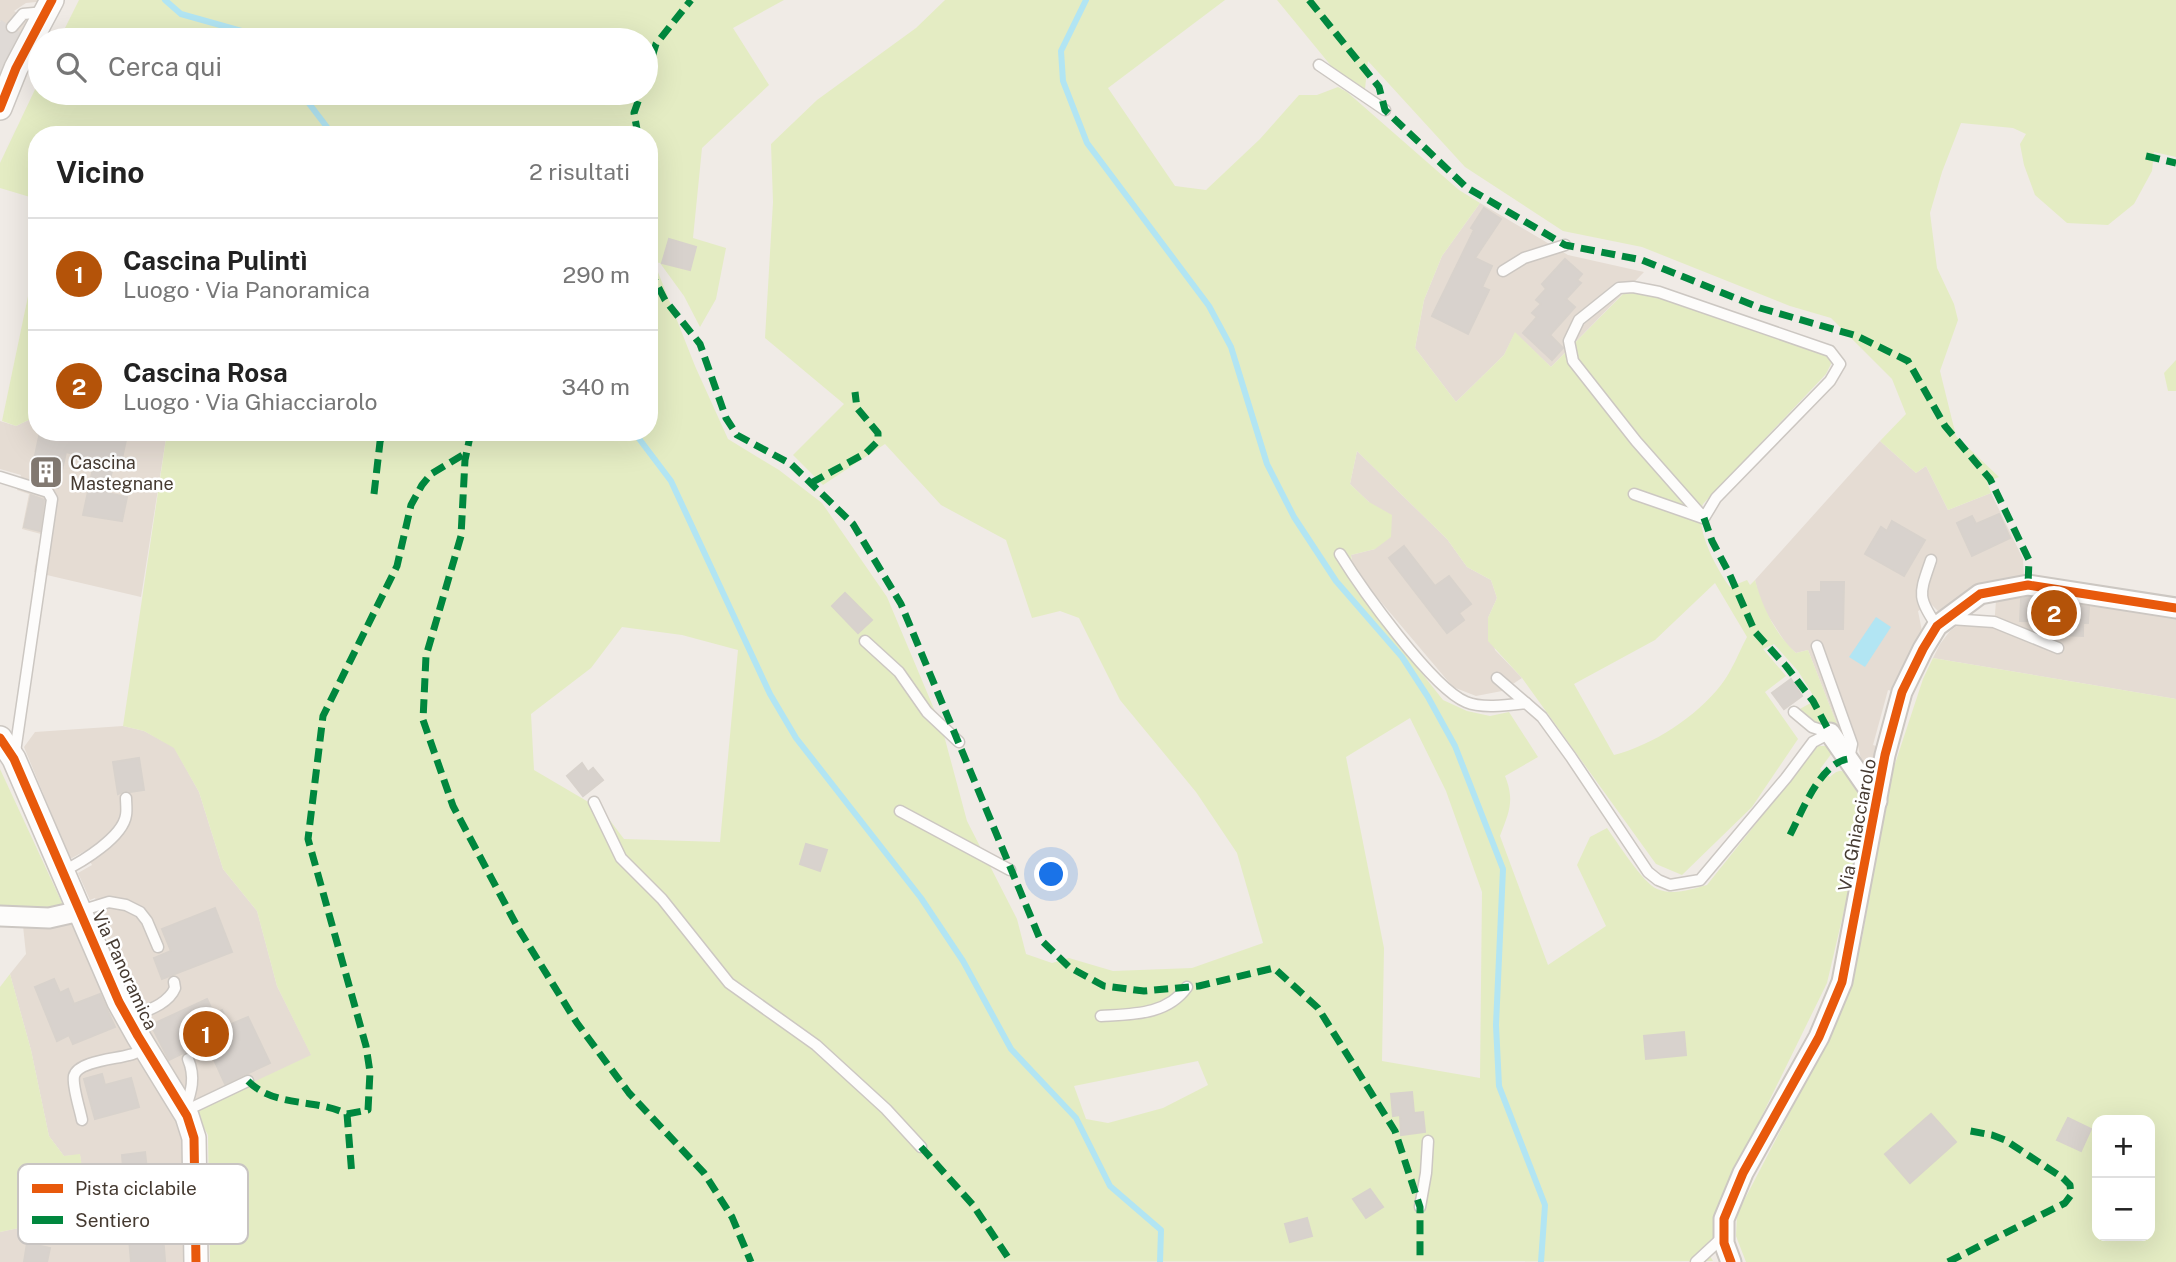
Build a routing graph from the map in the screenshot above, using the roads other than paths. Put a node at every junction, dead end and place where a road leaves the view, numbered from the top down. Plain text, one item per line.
1 (49, 6) edge
2 (12, 27) dead end
3 (37, 28) edge
4 (28, 45) edge
5 (1319, 65) dead end
6 (0, 108) edge
7 (1385, 110) dead end
8 (1565, 245) dead end
9 (1503, 271) dead end
10 (0, 477) edge
11 (1634, 494) dead end
12 (1704, 519) junction
13 (1340, 554) dead end
14 (1931, 560) dead end
15 (2176, 608) edge
16 (1942, 622) junction
17 (865, 641) dead end
18 (1816, 646) dead end
19 (2058, 648) dead end
20 (1497, 678) dead end
21 (1526, 703) junction
22 (1794, 712) dead end
23 (1830, 733) junction
24 (0, 738) edge
25 (958, 742) dead end
26 (7, 757) edge
27 (1849, 760) junction
28 (126, 798) dead end
29 (1877, 801) junction
30 (593, 802) dead end
31 (900, 811) dead end
32 (1010, 870) dead end
33 (63, 871) junction
34 (80, 911) junction
35 (0, 916) edge
36 (158, 947) dead end
37 (174, 982) dead end
38 (1187, 987) dead end
39 (1101, 1016) dead end
40 (128, 1018) junction
41 (145, 1048) junction
42 (188, 1059) dead end
43 (248, 1081) dead end
44 (184, 1111) junction
45 (82, 1120) dead end
46 (1429, 1141) dead end
47 (921, 1147) dead end
48 (195, 1164) edge
49 (1420, 1207) dead end
50 (1724, 1236) junction
51 (196, 1244) edge
52 (196, 1262) edge
53 (1696, 1262) edge
54 (1731, 1262) edge

1 - 2 lane
1 - 3 street
4 - 6 street
5 - 7 lane
8 - 9 lane
10 - 26 lane
11 - 12 lane
12 - 12 lane
13 - 21 lane
14 - 16 lane
15 - 16 street, Via Ghiacciarolo
16 - 19 lane
16 - 29 street, Via Ghiacciarolo
17 - 25 lane
18 - 27 lane
20 - 21 lane
21 - 23 lane
22 - 23 lane
23 - 27 street
24 - 26 street, Via Panoramica
26 - 33 street, Via Panoramica
27 - 29 street
28 - 33 lane
29 - 50 street, Via Ghiacciarolo
30 - 47 lane
31 - 32 lane
33 - 34 street, Via Panoramica
34 - 35 street
34 - 36 lane
34 - 40 street, Via Panoramica
37 - 40 lane
38 - 39 lane
40 - 41 street, Via Panoramica
41 - 44 street, Via Panoramica
41 - 45 lane
42 - 44 lane
43 - 44 lane
44 - 48 street, Via Panoramica
46 - 49 lane
50 - 53 lane
50 - 54 street, Via Ghiacciarolo
51 - 52 street, Via Panoramica

